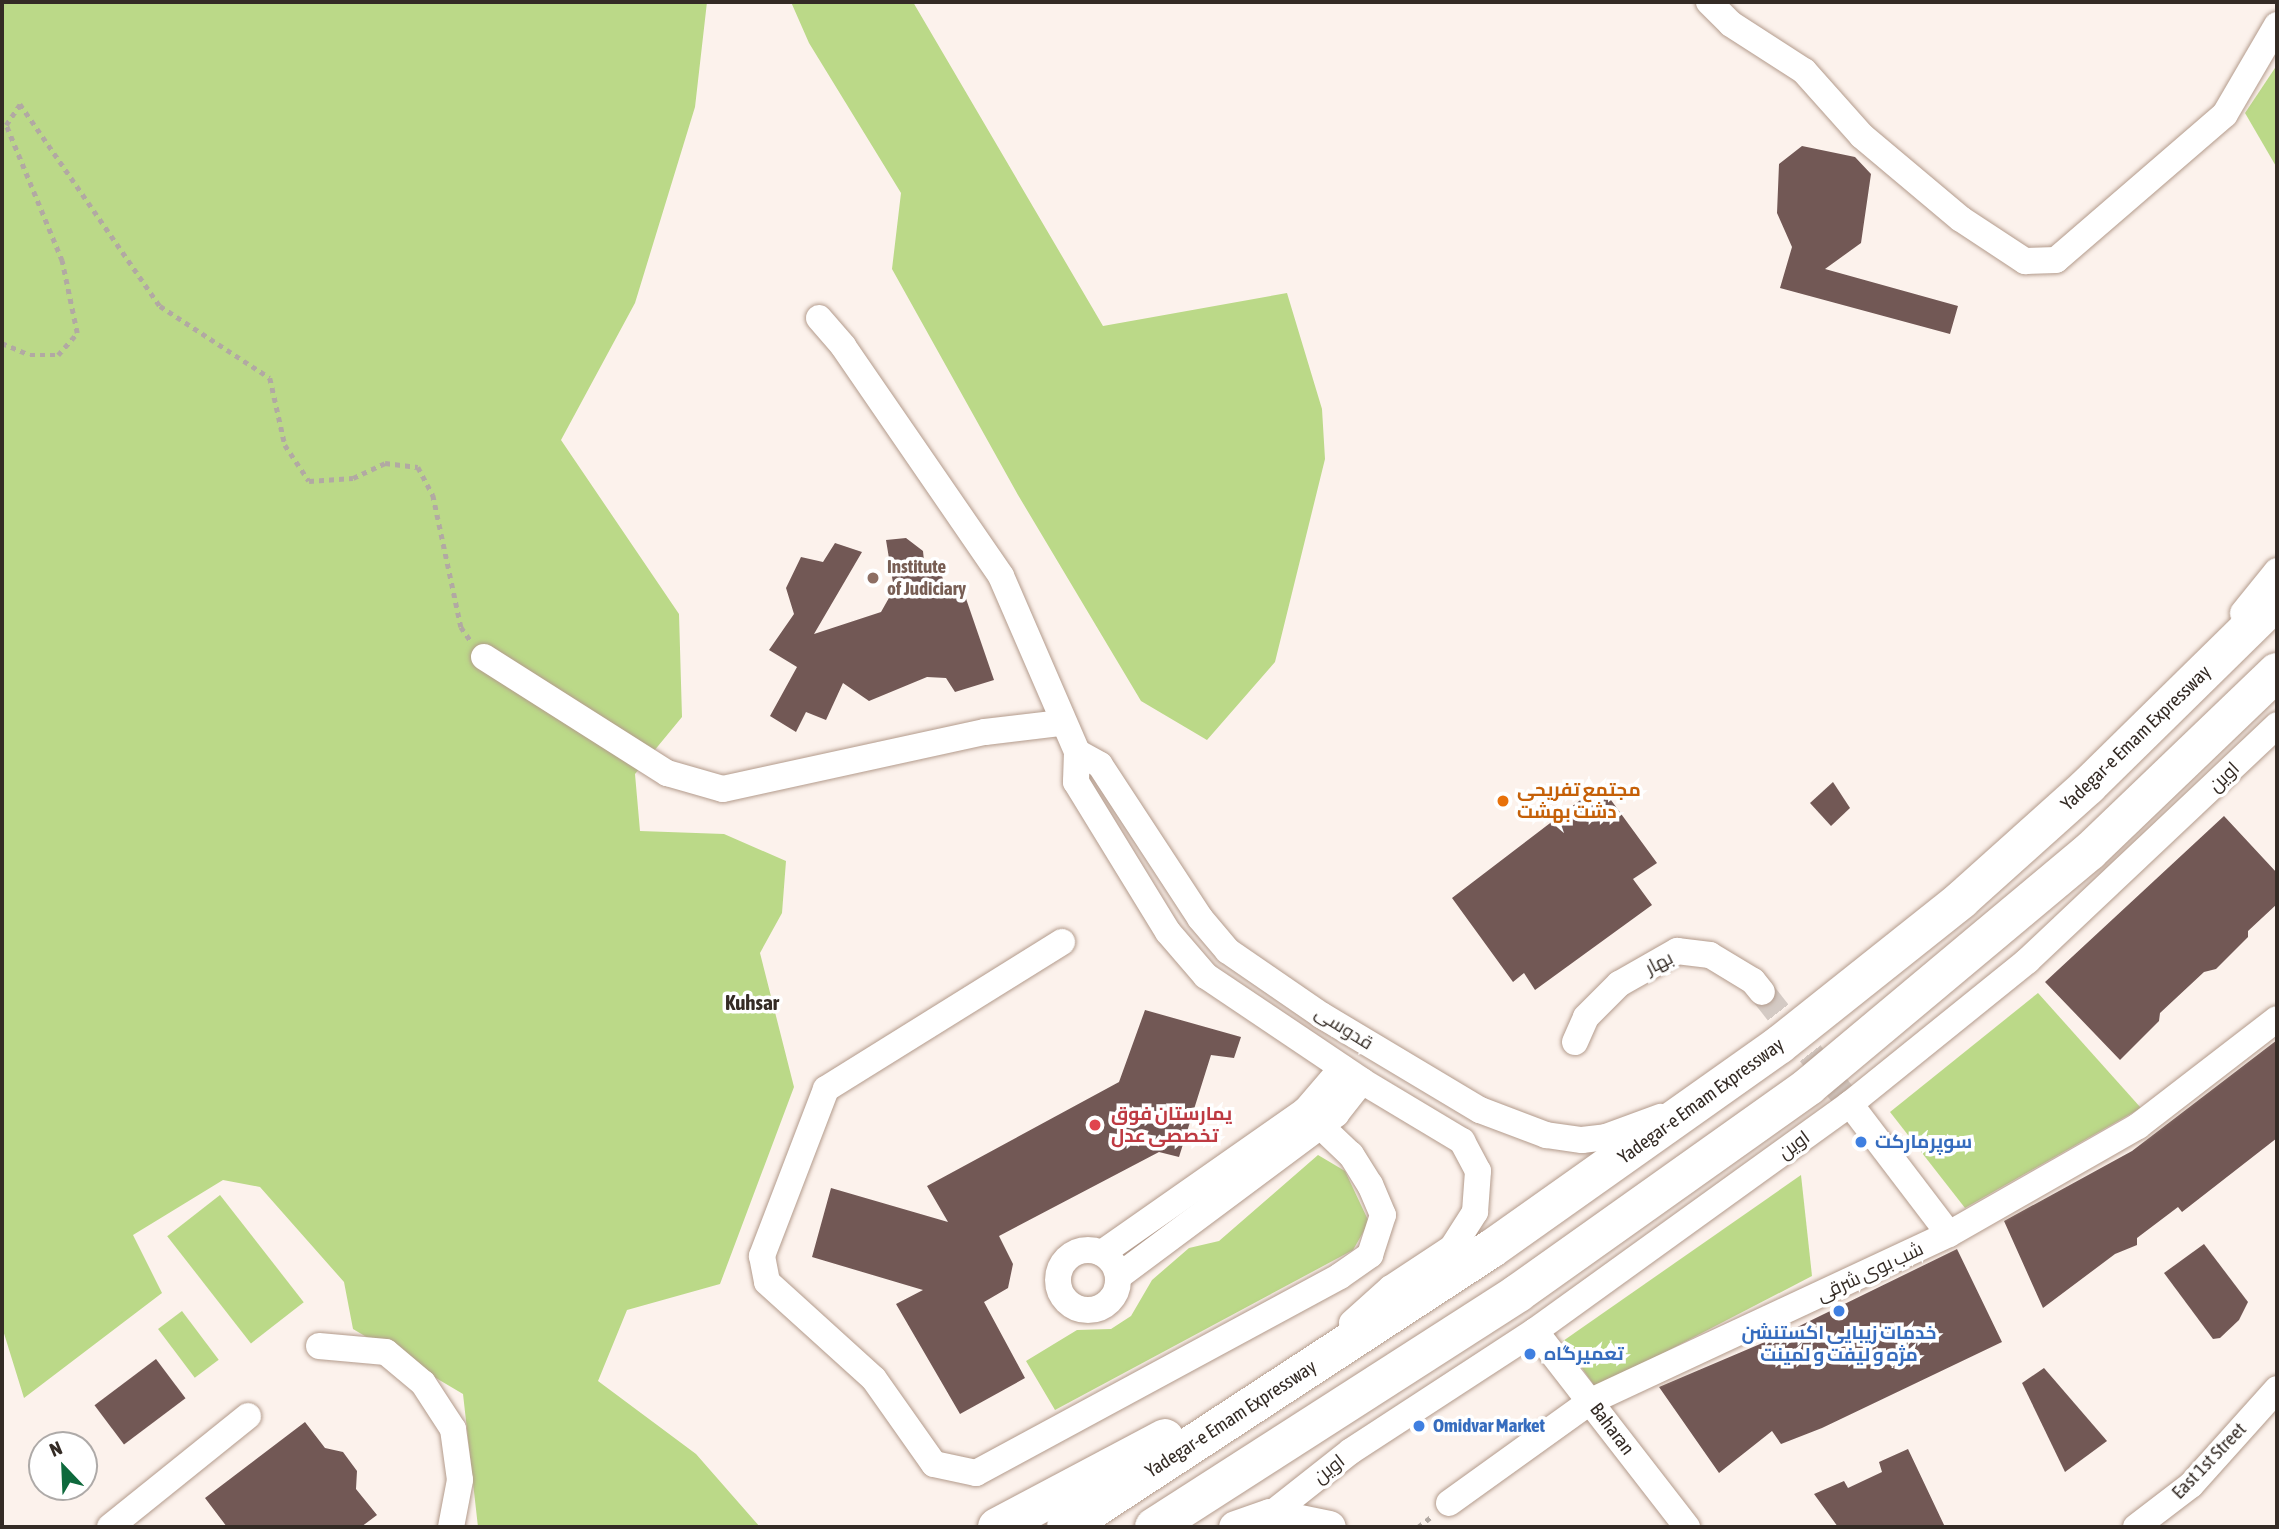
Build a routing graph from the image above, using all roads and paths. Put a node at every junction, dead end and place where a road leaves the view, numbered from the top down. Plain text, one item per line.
1 (1709, 2) edge
2 (2277, 25) edge
3 (820, 318) dead end
4 (2, 343) edge
5 (2277, 571) edge
6 (2277, 600) edge
7 (484, 657) joint
8 (2277, 672) edge
9 (1061, 723) junction
10 (2154, 724) junction
11 (2277, 725) edge
12 (1077, 752) junction
13 (1062, 942) dead end
14 (1762, 992) tunnel mouth
15 (2277, 1019) edge
16 (1575, 1042) dead end
17 (1352, 1074) junction
18 (1703, 1102) junction
19 (1850, 1104) junction
20 (1480, 1110) junction
21 (1312, 1119) junction
22 (1462, 1141) junction
23 (1949, 1234) junction
24 (1102, 1253) junction
25 (1119, 1276) junction
26 (1535, 1331) junction
27 (319, 1346) dead end
28 (1322, 1360) junction
29 (2277, 1389) edge
30 (1591, 1401) junction
31 (1255, 1403) junction
32 (248, 1416) dead end
33 (1450, 1503) dead end
34 (1271, 1523) edge
35 (110, 1527) edge
36 (451, 1527) edge
37 (997, 1527) edge
38 (1066, 1527) edge
39 (1154, 1527) edge
40 (1236, 1527) edge
41 (1329, 1527) edge
42 (1687, 1527) edge
43 (2136, 1527) edge

1 - 2 street
3 - 9 street
4 - 7 path
5 - 10 street
6 - 10 highway, Yadegar-e Emam Expressway
7 - 9 street
8 - 39 highway
9 - 12 street
10 - 18 highway, Yadegar-e Emam Expressway
11 - 19 street, اوین
12 - 17 street
12 - 20 street, قدوسی
13 - 21 street
14 - 16 street, بهار
15 - 23 street, شب بوی شرقی
17 - 21 street
17 - 22 street
18 - 20 street, قدوسی
18 - 28 highway, Yadegar-e Emam Expressway
19 - 23 street
19 - 26 street, اوین
20 - 22 street
21 - 24 street
21 - 25 street
22 - 28 street
23 - 30 street, شب بوی شرقی
24 - 25 street
24 - 25 street
26 - 30 street, Baharan
26 - 34 street, اوین
27 - 36 street
28 - 31 highway, Yadegar-e Emam Expressway
29 - 43 street, East 1st Street
30 - 33 street, شب بوی شرقی
30 - 42 street, Baharan
31 - 37 highway
31 - 38 highway, Yadegar-e Emam Expressway
32 - 35 street
34 - 40 main road, اوین
34 - 41 main road

